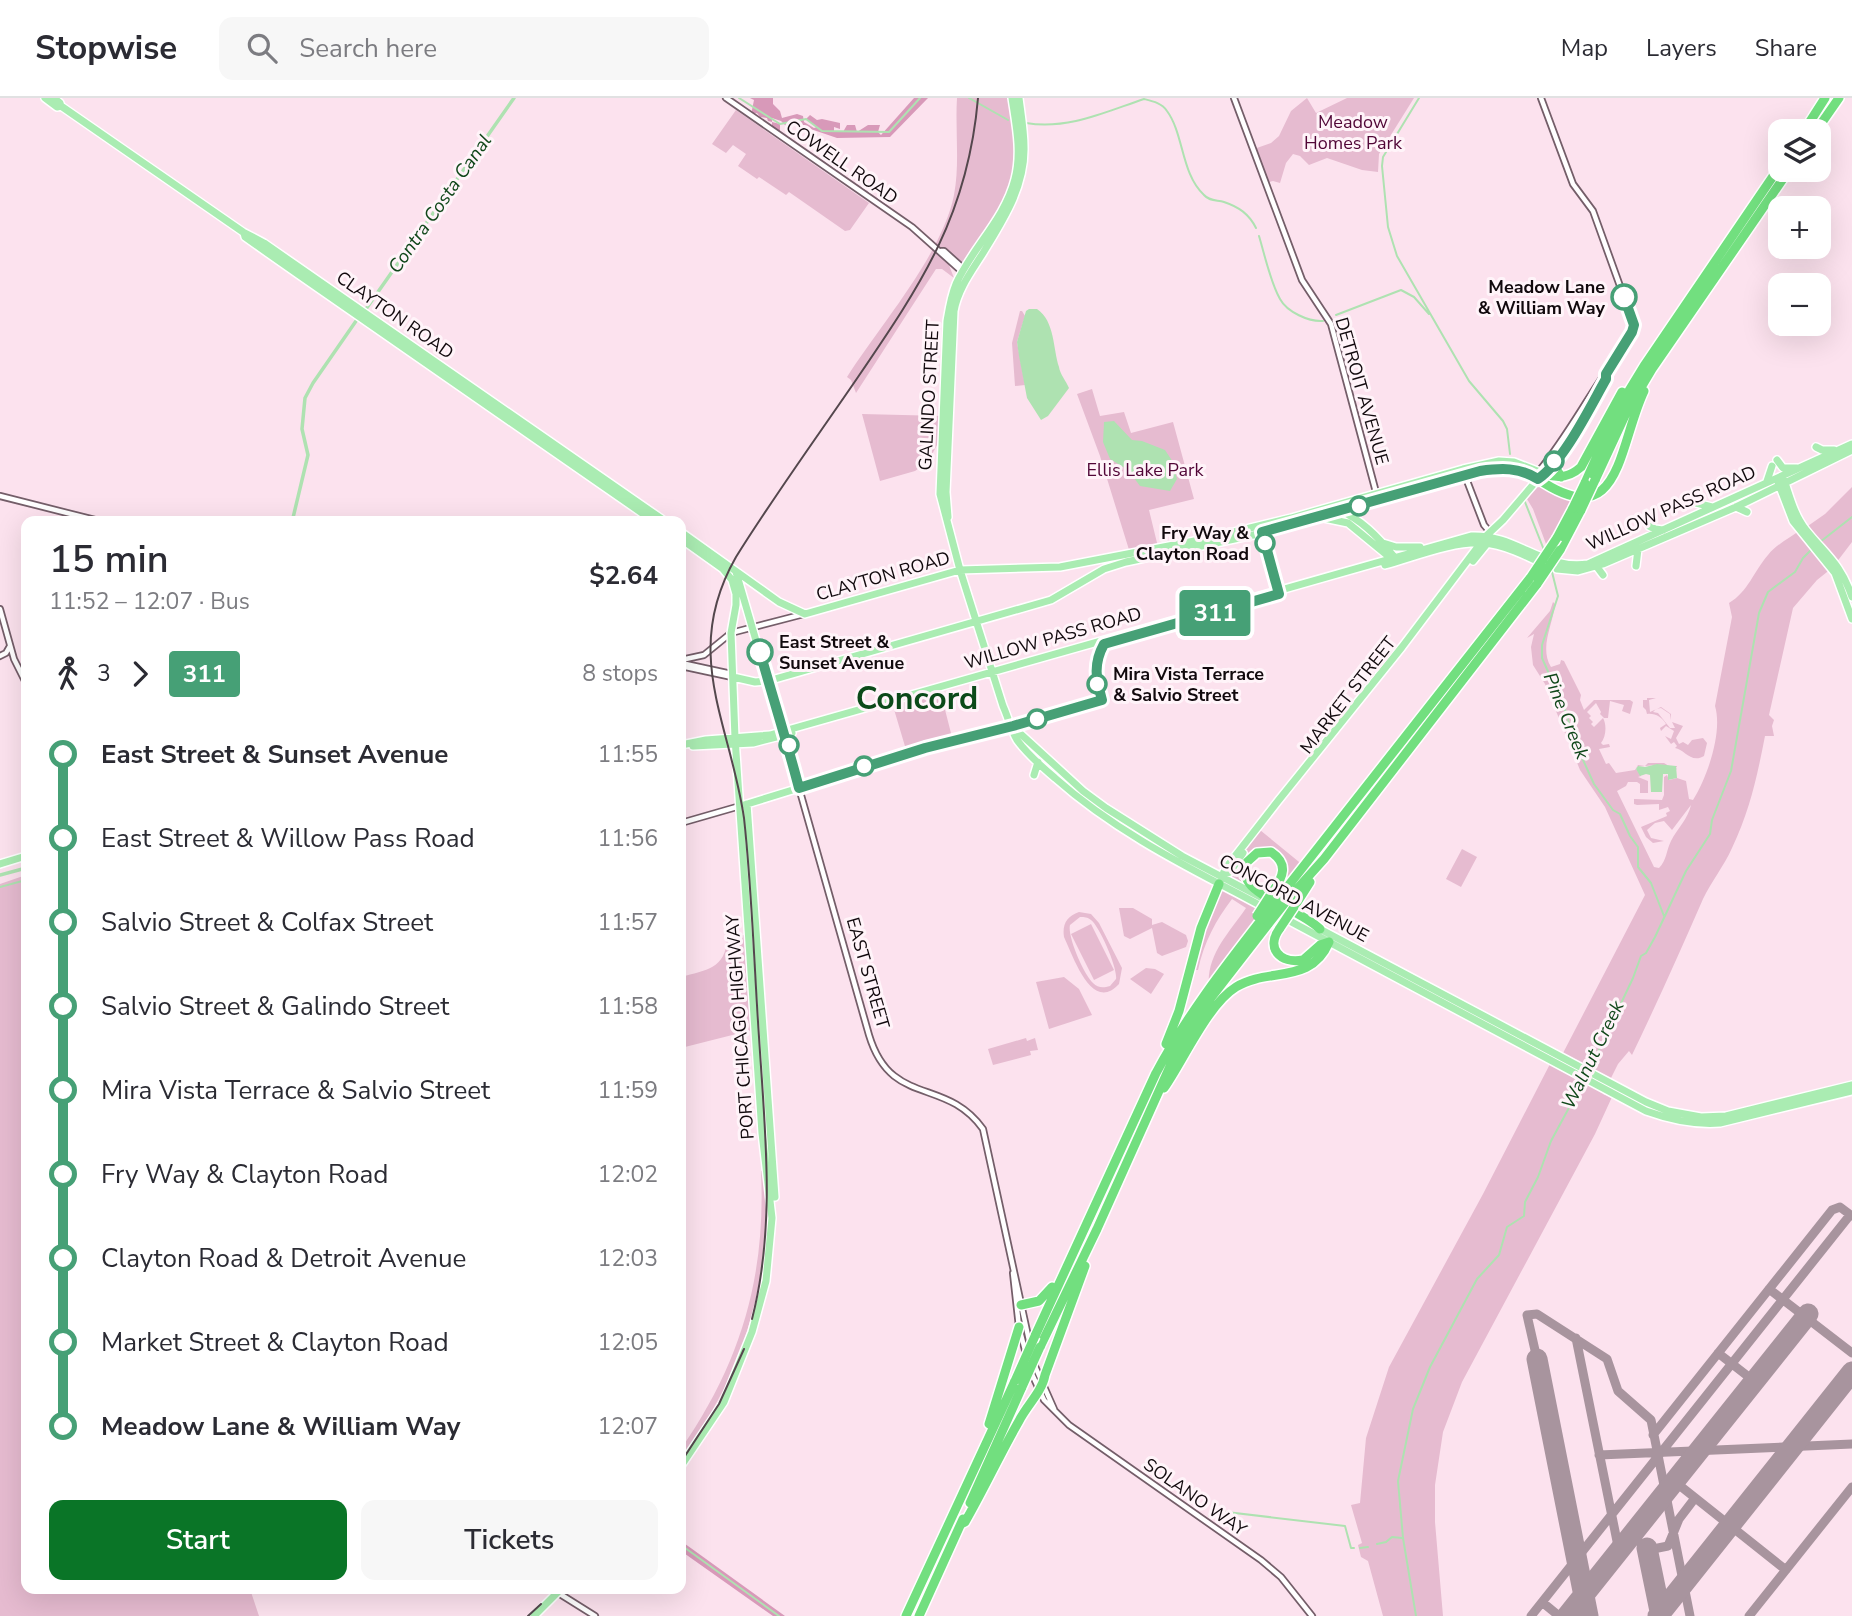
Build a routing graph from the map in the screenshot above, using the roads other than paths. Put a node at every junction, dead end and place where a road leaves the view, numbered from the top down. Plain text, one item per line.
1 (45, 98) edge
2 (54, 98) edge
3 (726, 98) edge
4 (1012, 98) edge
5 (1019, 98) edge
6 (1234, 98) edge
7 (1541, 98) edge
8 (1825, 98) edge
9 (1839, 98) edge
10 (61, 106) junction
11 (1812, 119) edge
12 (1824, 119) edge
13 (1770, 182) edge
14 (1781, 182) edge
15 (243, 232) junction
16 (965, 273) junction
17 (1672, 331) junction
18 (946, 347) junction
19 (952, 358) junction
20 (1606, 374) junction
21 (944, 391) junction
22 (950, 409) junction
23 (1852, 444) edge
24 (1816, 447) dead end
25 (1839, 450) junction
26 (1852, 450) edge
27 (1553, 463) junction
28 (1801, 467) junction
29 (1519, 471) junction
30 (1464, 472) junction
31 (1477, 472) junction
32 (1541, 475) junction
33 (1561, 477) junction
34 (1781, 480) junction
35 (1766, 483) junction
36 (1403, 486) junction
37 (1471, 491) junction
38 (1524, 494) junction
39 (1393, 495) junction
40 (1760, 495) junction
41 (0, 496) edge
42 (1378, 498) junction
43 (1696, 503) dead end
44 (1785, 503) junction
45 (1328, 507) junction
46 (1713, 507) junction
47 (1736, 507) junction
48 (1577, 509) junction
49 (1341, 510) junction
50 (1747, 512) dead end
51 (79, 516) edge
52 (646, 516) edge
53 (657, 516) edge
54 (1797, 516) junction
55 (948, 518) junction
56 (1311, 519) junction
57 (1503, 520) junction
58 (1360, 523) junction
59 (1648, 526) dead end
60 (1664, 530) junction
61 (1804, 532) junction
62 (686, 536) edge
63 (1488, 539) junction
64 (1510, 542) junction
65 (686, 543) edge
66 (1465, 544) junction
67 (1434, 545) junction
68 (1382, 547) junction
69 (1638, 549) junction
70 (1623, 556) junction
71 (1471, 558) junction
72 (1394, 559) junction
73 (1830, 561) junction
74 (1375, 563) junction
75 (1549, 563) junction
76 (1597, 567) junction
77 (735, 570) junction
78 (960, 570) junction
79 (1343, 572) junction
80 (1458, 575) junction
81 (1604, 575) dead end
82 (1328, 581) junction
83 (1534, 581) junction
84 (1452, 587) junction
85 (1852, 597) edge
86 (1440, 598) junction
87 (0, 609) edge
88 (805, 614) junction
89 (1852, 619) edge
90 (976, 622) junction
91 (753, 626) junction
92 (731, 633) junction
93 (10, 645) junction
94 (0, 656) edge
95 (686, 662) edge
96 (686, 664) edge
97 (21, 673) edge
98 (993, 674) junction
99 (733, 677) junction
100 (768, 681) junction
101 (1013, 726) junction
102 (783, 734) junction
103 (736, 741) junction
104 (686, 744) edge
105 (1038, 762) junction
106 (1034, 775) dead end
107 (799, 788) junction
108 (744, 805) junction
109 (1110, 820) junction
110 (686, 822) edge
111 (1132, 825) junction
112 (1163, 854) junction
113 (1182, 856) junction
114 (21, 858) edge
115 (0, 864) edge
116 (1222, 878) junction
117 (1285, 897) junction
118 (1263, 919) junction
119 (1324, 936) junction
120 (1358, 958) junction
121 (1378, 961) junction
122 (1394, 977) junction
123 (1421, 983) junction
124 (1214, 986) junction
125 (758, 1008) junction
126 (1190, 1039) junction
127 (1559, 1060) junction
128 (1156, 1073) junction
129 (1852, 1084) edge
130 (1610, 1088) junction
131 (1852, 1091) edge
132 (1100, 1195) junction
133 (1097, 1229) junction
134 (1013, 1268) junction
135 (1021, 1305) junction
136 (1020, 1327) joint
137 (1025, 1339) junction
138 (1040, 1382) junction
139 (1019, 1384) junction
140 (686, 1459) edge
141 (686, 1466) edge
142 (970, 1478) junction
143 (961, 1524) junction
144 (556, 1594) edge
145 (557, 1594) edge
146 (561, 1594) edge
147 (534, 1616) edge
148 (541, 1616) edge
149 (595, 1616) edge
150 (906, 1616) edge
151 (919, 1616) edge
152 (1312, 1616) edge

1 - 10 main road, CLAYTON ROAD
2 - 10 main road, CLAYTON ROAD
3 - 16 street, COWELL ROAD
4 - 16 main road
5 - 16 main road
6 - 42 street, DETROIT AVENUE
7 - 20 street, MARKET STREET
8 - 11 highway
9 - 12 highway
10 - 15 main road, CLAYTON ROAD
13 - 17 highway
14 - 17 highway
15 - 52 main road, CLAYTON ROAD
15 - 53 main road, CLAYTON ROAD
16 - 18 main road, GALINDO STREET
16 - 19 main road, GALINDO STREET
17 - 32 highway
17 - 33 highway
17 - 48 highway, bridge
17 - 48 highway, bridge
18 - 19 main road
18 - 21 main road, GALINDO STREET
19 - 22 main road, GALINDO STREET
20 - 27 street, MARKET STREET
20 - 32 street, MARKET STREET
21 - 22 main road
21 - 55 main road, GALINDO STREET
22 - 55 main road, GALINDO STREET
23 - 25 main road, WILLOW PASS ROAD
24 - 25 main road
25 - 28 main road, WILLOW PASS ROAD
26 - 34 main road, WILLOW PASS ROAD
27 - 32 street, MARKET STREET
27 - 33 highway
28 - 34 main road, WILLOW PASS ROAD
28 - 35 main road
29 - 31 main road, CLAYTON ROAD
29 - 32 main road, CLAYTON ROAD
29 - 38 main road
30 - 31 main road, CLAYTON ROAD
30 - 32 main road, CLAYTON ROAD
30 - 36 main road, CLAYTON ROAD
30 - 37 street
30 - 39 main road, CLAYTON ROAD
31 - 37 street
32 - 33 highway
32 - 38 main road, MARKET STREET
34 - 35 main road, WILLOW PASS ROAD
34 - 40 main road, WILLOW PASS ROAD
34 - 44 main road
34 - 54 main road
35 - 46 main road, WILLOW PASS ROAD
36 - 39 main road, CLAYTON ROAD
36 - 42 main road, CLAYTON ROAD
37 - 63 street
38 - 57 main road, MARKET STREET
39 - 42 main road, CLAYTON ROAD
40 - 44 main road
40 - 47 main road, WILLOW PASS ROAD
41 - 51 street
42 - 45 main road, CLAYTON ROAD
42 - 49 main road, CLAYTON ROAD
42 - 58 main road
43 - 46 main road
44 - 54 street
44 - 61 main road
45 - 49 main road
45 - 78 main road, CLAYTON ROAD
46 - 60 main road, WILLOW PASS ROAD
47 - 50 main road
47 - 69 main road, WILLOW PASS ROAD
48 - 83 highway, bridge
48 - 83 highway, bridge
49 - 56 main road, CLAYTON ROAD
49 - 58 main road
54 - 61 main road
55 - 78 main road, GALINDO STREET
56 - 68 main road
56 - 90 main road, CLAYTON ROAD
57 - 63 main road, MARKET STREET
57 - 64 main road
58 - 68 main road
59 - 60 main road
60 - 75 main road, WILLOW PASS ROAD
61 - 73 main road
62 - 77 main road, CLAYTON ROAD
63 - 64 main road, WILLOW PASS ROAD
63 - 66 main road, WILLOW PASS ROAD
63 - 67 main road, WILLOW PASS ROAD
63 - 71 main road, MARKET STREET
63 - 75 main road, WILLOW PASS ROAD
63 - 84 main road, MARKET STREET
64 - 75 main road, WILLOW PASS ROAD
65 - 92 main road, PORT CHICAGO HIGHWAY
66 - 71 main road
66 - 72 main road, WILLOW PASS ROAD
67 - 68 main road
67 - 72 main road, WILLOW PASS ROAD
68 - 72 main road
68 - 74 main road
69 - 70 main road, WILLOW PASS ROAD
69 - 70 main road
70 - 76 main road, WILLOW PASS ROAD
71 - 80 main road, MARKET STREET
72 - 74 main road, WILLOW PASS ROAD
72 - 82 main road, WILLOW PASS ROAD
73 - 85 main road
73 - 89 main road
74 - 79 main road, WILLOW PASS ROAD
75 - 76 main road, WILLOW PASS ROAD
76 - 81 main road
77 - 88 main road, CLAYTON ROAD
77 - 91 main road, EAST STREET
78 - 88 main road, CLAYTON ROAD
78 - 90 main road, GALINDO STREET
79 - 82 main road
79 - 98 main road, WILLOW PASS ROAD
80 - 84 main road
80 - 86 main road, MARKET STREET
82 - 98 main road, WILLOW PASS ROAD
83 - 117 highway
83 - 117 highway
84 - 86 main road
84 - 116 main road, MARKET STREET
86 - 116 main road, MARKET STREET
87 - 93 street
88 - 91 street
90 - 98 main road, GALINDO STREET
90 - 100 main road, CLAYTON ROAD
91 - 92 street
91 - 100 main road, EAST STREET
92 - 95 street
92 - 99 main road, PORT CHICAGO HIGHWAY
93 - 94 street
93 - 97 street
96 - 99 street
98 - 101 main road, GALINDO STREET
98 - 102 main road, WILLOW PASS ROAD
99 - 100 main road
99 - 103 main road, PORT CHICAGO HIGHWAY
100 - 102 main road, EAST STREET
101 - 105 main road, CONCORD AVENUE
101 - 107 street
101 - 111 main road, CONCORD AVENUE
102 - 103 main road, WILLOW PASS ROAD
102 - 107 main road, EAST STREET
103 - 104 main road, WILLOW PASS ROAD
103 - 108 main road, PORT CHICAGO HIGHWAY
105 - 106 main road
105 - 109 main road, CONCORD AVENUE
107 - 108 main road
107 - 134 street, EAST STREET
108 - 110 street
108 - 125 main road, PORT CHICAGO HIGHWAY
109 - 111 main road
109 - 112 main road, CONCORD AVENUE
111 - 113 main road, CONCORD AVENUE
112 - 113 main road
112 - 116 main road, CONCORD AVENUE
113 - 116 main road, CONCORD AVENUE
114 - 115 main road
116 - 119 main road, CONCORD AVENUE
116 - 119 main road, CONCORD AVENUE
116 - 128 highway
117 - 118 highway, bridge
117 - 118 highway, bridge
117 - 119 highway, bridge
117 - 119 highway
118 - 124 highway
118 - 124 highway
119 - 120 main road, CONCORD AVENUE
119 - 121 main road, CONCORD AVENUE
119 - 126 highway
120 - 121 main road
120 - 122 main road, CONCORD AVENUE
121 - 123 main road, CONCORD AVENUE
122 - 123 main road
122 - 127 main road, CONCORD AVENUE
123 - 127 main road, CONCORD AVENUE
124 - 126 highway
124 - 128 highway
125 - 140 main road, PORT CHICAGO HIGHWAY
125 - 141 main road, PORT CHICAGO HIGHWAY
126 - 133 highway
127 - 130 main road, CONCORD AVENUE
128 - 132 highway
129 - 130 main road, CONCORD AVENUE
130 - 131 main road, CONCORD AVENUE
132 - 135 highway
132 - 137 highway
133 - 138 highway
133 - 139 highway, bridge
134 - 135 street
134 - 136 street
135 - 137 street
136 - 137 highway
137 - 138 street
137 - 139 highway, bridge
137 - 142 highway
138 - 143 highway
138 - 152 street, SOLANO WAY
139 - 142 highway
139 - 143 highway
142 - 150 highway
143 - 151 highway
144 - 147 main road
145 - 148 main road
146 - 149 street

